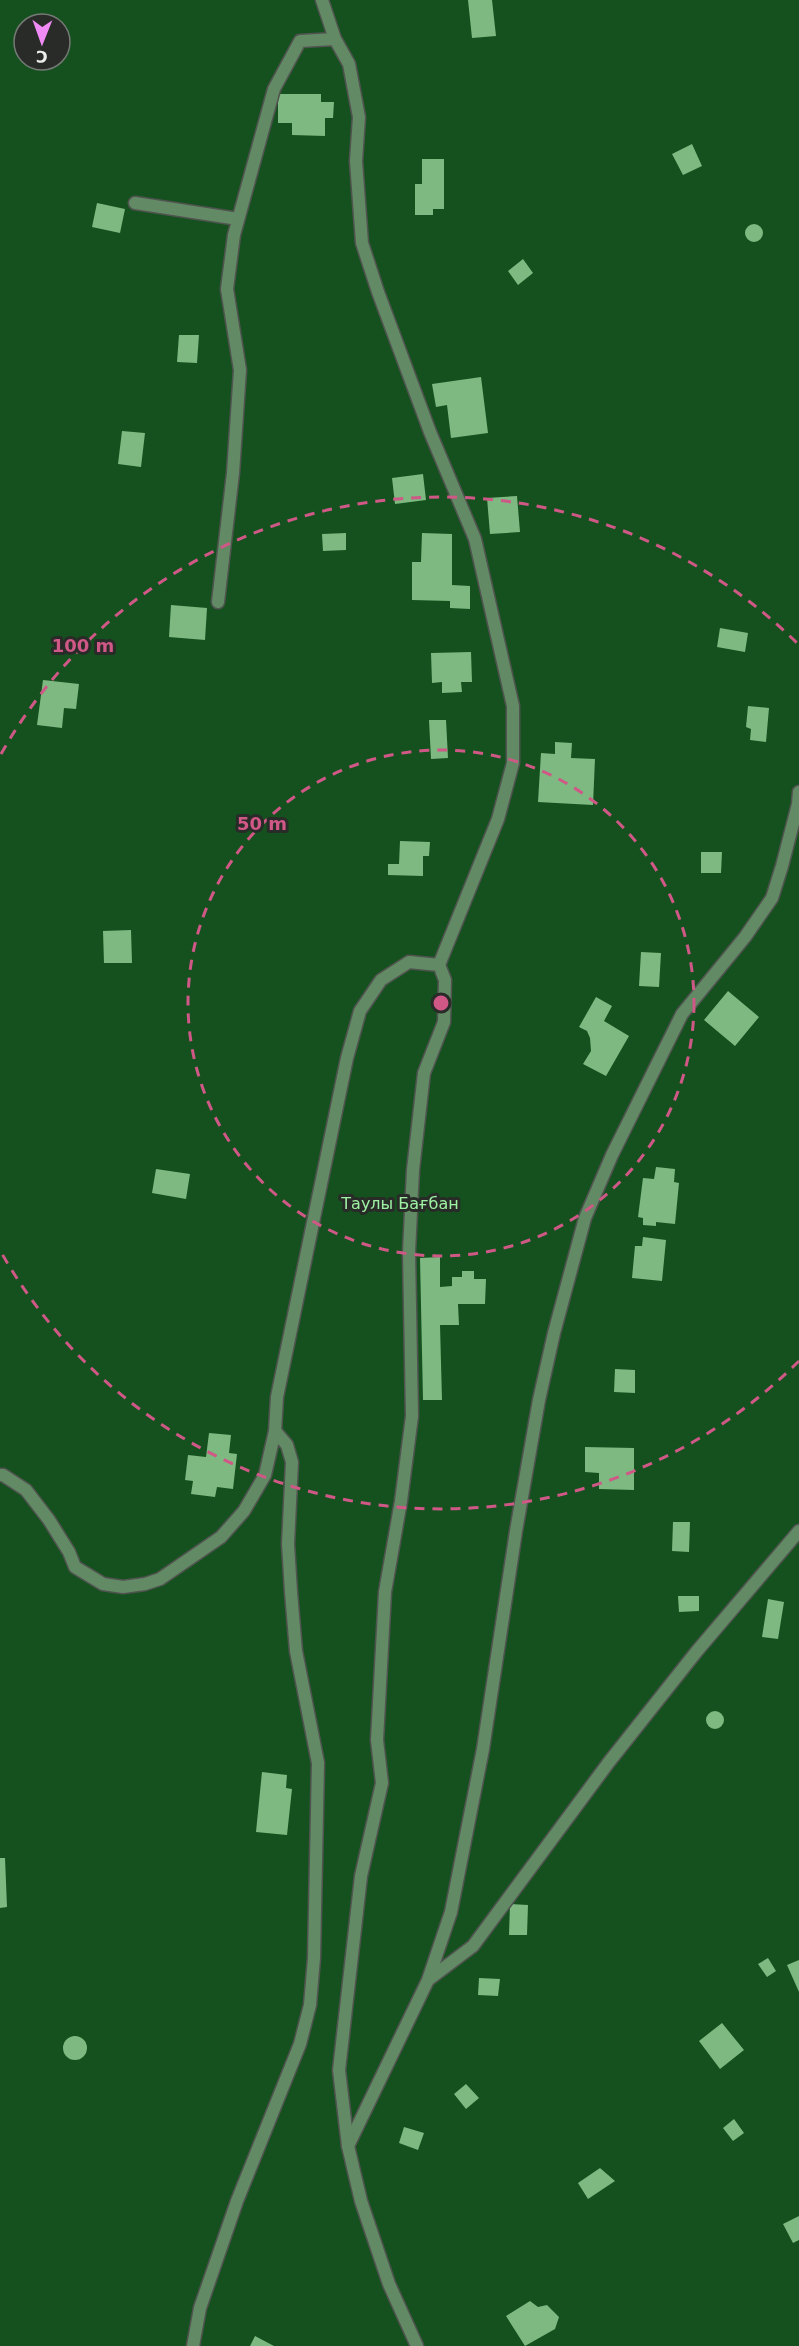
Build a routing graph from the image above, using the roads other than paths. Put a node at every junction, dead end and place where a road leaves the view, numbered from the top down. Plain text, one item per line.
1 (322, 0) edge
2 (335, 39) junction
3 (135, 203) dead end
4 (238, 219) junction
5 (218, 602) dead end
6 (799, 792) edge
7 (439, 965) junction
8 (274, 1431) junction
9 (0, 1475) edge
10 (799, 1531) edge
11 (428, 1980) junction
12 (348, 2146) junction
13 (193, 2346) edge
14 (417, 2346) edge

1 - 2 street
2 - 4 street
2 - 7 street
3 - 4 street
4 - 5 street
6 - 11 street
7 - 8 street
7 - 12 street
8 - 9 street
8 - 13 street
10 - 11 street
11 - 12 street
12 - 14 street

